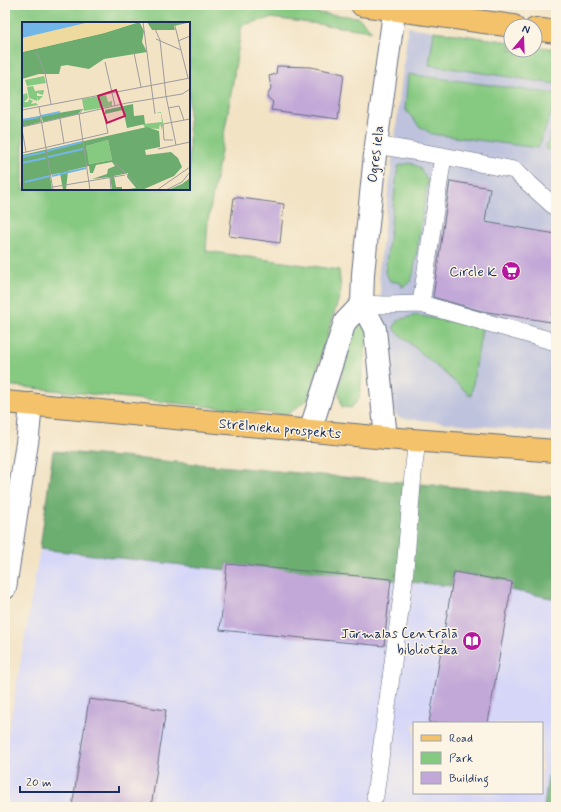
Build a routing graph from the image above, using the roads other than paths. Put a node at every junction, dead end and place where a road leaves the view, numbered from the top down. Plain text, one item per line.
1 (362, 5) edge
2 (395, 7) edge
3 (503, 24) edge
4 (543, 30) edge
5 (556, 32) edge
6 (376, 144) junction
7 (443, 156) junction
8 (556, 208) edge
9 (362, 304) junction
10 (421, 304) junction
11 (556, 342) edge
12 (5, 402) edge
13 (31, 404) junction
14 (310, 431) junction
15 (386, 438) junction
16 (417, 440) junction
17 (556, 451) edge
18 (5, 588) edge
19 (375, 796) dead end

1 - 2 main road
2 - 3 main road
2 - 6 street, Ogres iela
4 - 5 main road
6 - 7 lane
6 - 9 street, Ogres iela
7 - 8 lane
7 - 10 lane
9 - 10 lane
9 - 14 street
9 - 15 street, Ogres iela
10 - 11 lane
12 - 13 main road, Strēlnieku prospekts
13 - 14 main road, Strēlnieku prospekts
13 - 18 street
14 - 15 main road, Strēlnieku prospekts
15 - 16 main road, Strēlnieku prospekts
16 - 17 main road, Strēlnieku prospekts
16 - 19 lane

